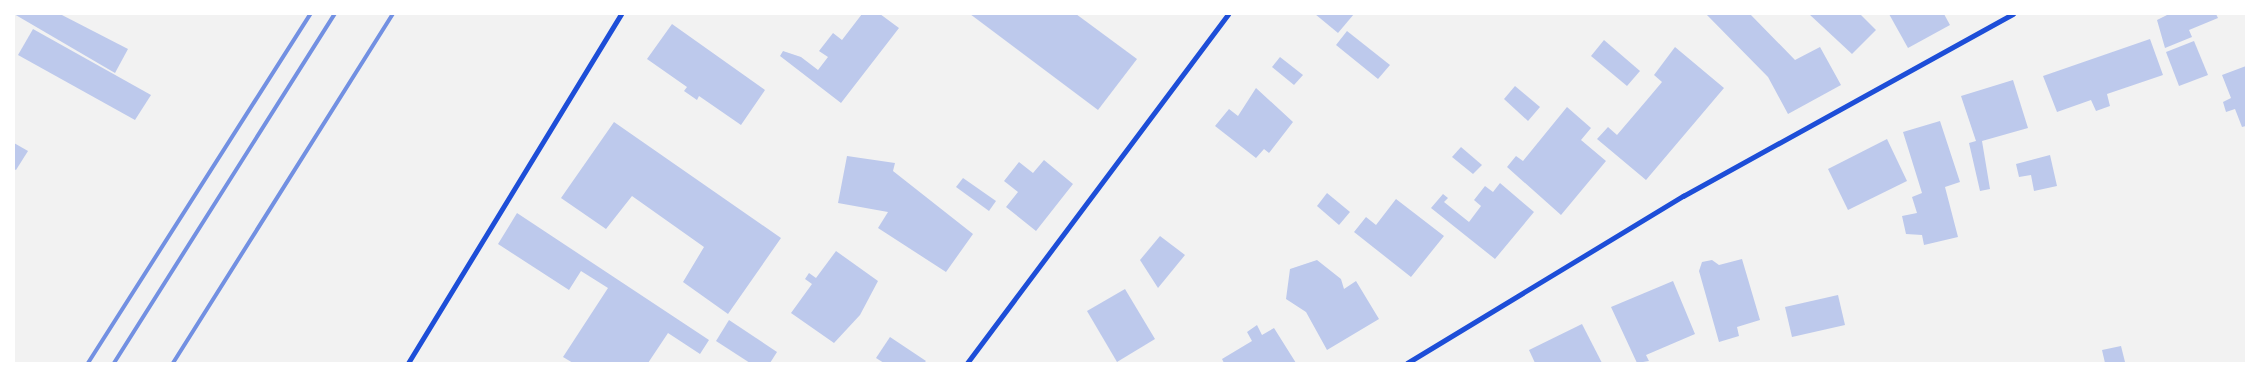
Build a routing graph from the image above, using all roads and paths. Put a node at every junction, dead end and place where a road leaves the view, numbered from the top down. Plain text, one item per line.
1 (621, 14) edge
2 (1228, 14) edge
3 (2013, 14) edge
4 (408, 363) edge
5 (967, 363) edge
6 (1407, 363) edge

1 - 4 street
2 - 5 street
3 - 6 street

